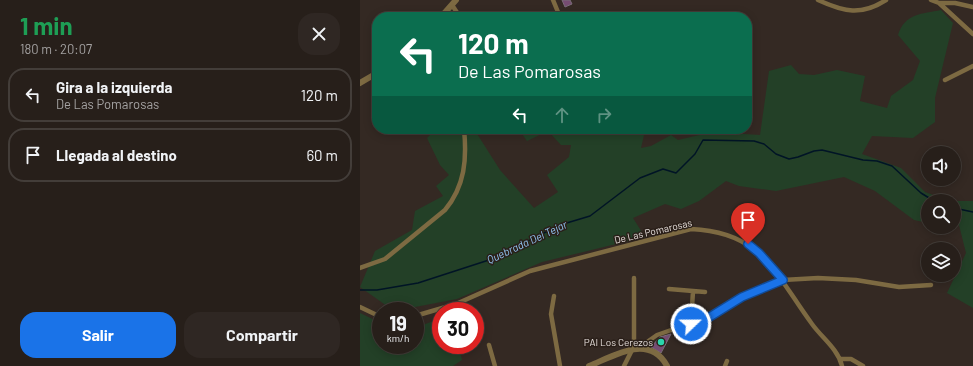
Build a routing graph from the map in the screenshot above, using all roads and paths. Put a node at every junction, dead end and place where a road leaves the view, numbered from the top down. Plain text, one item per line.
1 (553, 0) edge
2 (818, 0) edge
3 (886, 0) edge
4 (931, 0) edge
5 (955, 1) edge
6 (454, 2) edge
7 (939, 3) junction
8 (973, 7) edge
9 (445, 12) edge
10 (458, 12) edge
11 (558, 12) edge
12 (973, 34) edge
13 (973, 66) edge
14 (372, 76) edge
15 (945, 80) dead end
16 (360, 83) edge
17 (464, 134) edge
18 (360, 268) edge
19 (634, 278) dead end
20 (783, 280) junction
21 (931, 285) dead end
22 (669, 289) dead end
23 (693, 292) junction
24 (705, 292) dead end
25 (554, 296) dead end
26 (360, 307) edge
27 (372, 313) edge
28 (424, 313) edge
29 (691, 324) junction
30 (489, 345) dead end
31 (640, 347) junction
32 (633, 348) junction
33 (841, 359) junction
34 (727, 361) dead end
35 (495, 366) edge
36 (560, 366) edge
37 (589, 366) edge
38 (624, 366) edge
39 (667, 366) edge
40 (725, 366) edge
41 (842, 366) edge
42 (863, 366) edge

1 - 11 street
2 - 3 street
4 - 7 street
5 - 7 street
5 - 8 street
6 - 9 street
6 - 10 street
7 - 12 street
13 - 15 street
14 - 16 street
17 - 18 street
19 - 32 street
20 - 21 street
20 - 28 street, De Las Pomarosas
20 - 29 street
20 - 33 street, De Las Pomarosas
22 - 23 street
23 - 24 street
23 - 29 street
25 - 36 street
26 - 27 street
29 - 31 street
30 - 35 street
31 - 32 street
31 - 39 street
32 - 37 street
32 - 38 street
33 - 41 street
33 - 42 street
34 - 40 street

